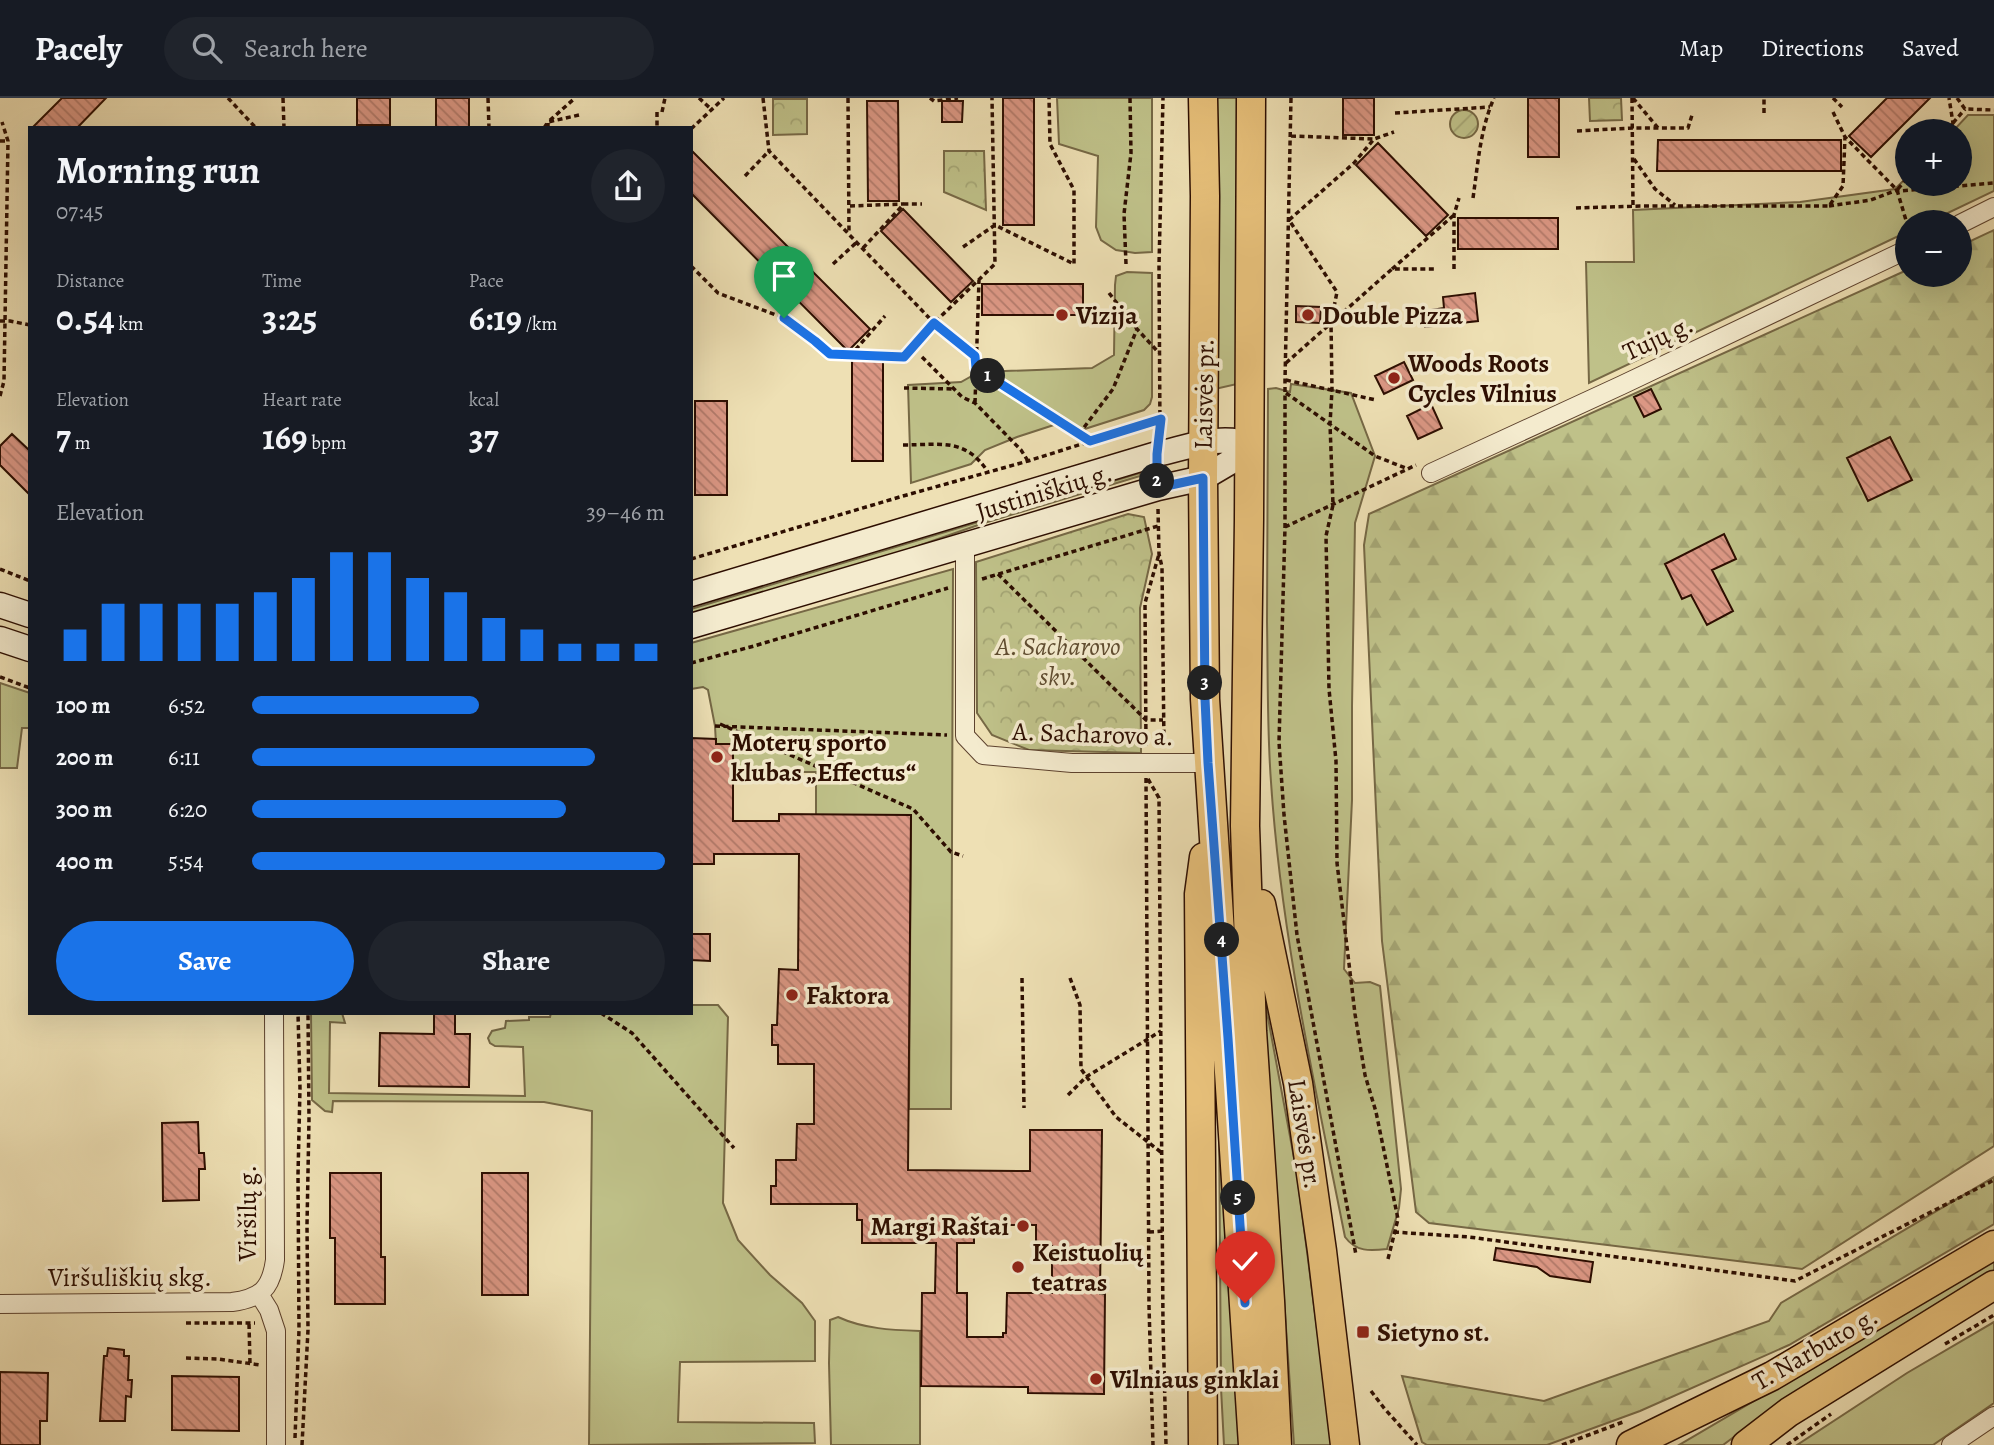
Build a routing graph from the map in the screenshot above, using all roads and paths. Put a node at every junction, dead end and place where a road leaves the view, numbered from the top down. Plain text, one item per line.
1 (228, 98) edge
2 (283, 98) edge
3 (575, 98) edge
4 (664, 98) edge
5 (699, 98) edge
6 (724, 98) edge
7 (763, 98) edge
8 (848, 98) edge
9 (930, 98) edge
10 (958, 98) edge
11 (992, 98) edge
12 (1049, 98) edge
13 (1130, 98) edge
14 (1163, 98) edge
15 (1203, 98) edge
16 (1251, 98) edge
17 (1291, 98) edge
18 (1494, 98) edge
19 (1632, 98) edge
20 (1764, 98) edge
21 (1833, 98) edge
22 (1949, 98) edge
23 (1957, 98) edge
24 (489, 99) edge
25 (1490, 107) junction
26 (1842, 107) dead end
27 (1965, 109) junction
28 (712, 110) junction
29 (1994, 110) edge
30 (1833, 112) dead end
31 (1395, 113) dead end
32 (1764, 113) dead end
33 (579, 115) dead end
34 (1692, 115) dead end
35 (1952, 119) edge
36 (1956, 119) edge
37 (2, 122) dead end
38 (254, 126) edge
39 (284, 126) edge
40 (488, 126) edge
41 (546, 126) edge
42 (657, 126) edge
43 (693, 127) edge
44 (1632, 128) junction
45 (1658, 128) junction
46 (1577, 131) dead end
47 (1394, 132) dead end
48 (1291, 136) junction
49 (1845, 137) junction
50 (1374, 138) junction
51 (0, 141) edge
52 (8, 141) junction
53 (769, 151) junction
54 (1632, 157) junction
55 (745, 176) dead end
56 (1994, 183) edge
57 (1972, 185) edge
58 (1895, 188) edge
59 (1895, 191) edge
60 (1459, 198) dead end
61 (1473, 198) dead end
62 (904, 204) junction
63 (922, 204) dead end
64 (850, 206) junction
65 (1633, 206) junction
66 (1677, 206) junction
67 (1829, 206) junction
68 (1994, 207) edge
69 (1576, 208) dead end
70 (1454, 215) junction
71 (1972, 218) edge
72 (1289, 220) junction
73 (995, 225) junction
74 (849, 233) junction
75 (857, 242) junction
76 (963, 247) dead end
77 (863, 248) junction
78 (1895, 255) edge
79 (833, 264) dead end
80 (1126, 264) dead end
81 (693, 268) edge
82 (1392, 269) junction
83 (1437, 269) dead end
84 (1454, 269) dead end
85 (979, 280) junction
86 (1108, 293) dead end
87 (886, 316) dead end
88 (2, 321) edge
89 (1331, 322) junction
90 (934, 323) junction
91 (28, 326) edge
92 (1137, 329) junction
93 (1160, 354) junction
94 (850, 356) junction
95 (975, 356) junction
96 (922, 357) dead end
97 (1286, 363) junction
98 (976, 368) junction
99 (1285, 380) junction
100 (904, 388) dead end
101 (953, 389) junction
102 (1332, 390) junction
103 (1286, 393) junction
104 (0, 396) edge
105 (1376, 400) dead end
106 (975, 403) junction
107 (1161, 419) junction
108 (1330, 424) junction
109 (1079, 434) junction
110 (1090, 441) junction
111 (1203, 444) junction
112 (1249, 444) junction
113 (903, 445) dead end
114 (1157, 454) junction
115 (1028, 461) junction
116 (988, 471) junction
117 (1431, 473) dead end
118 (1203, 478) junction
119 (1157, 488) junction
120 (1333, 505) junction
121 (1158, 526) junction
122 (1285, 527) junction
123 (965, 546) junction
124 (1159, 554) junction
125 (693, 558) edge
126 (0, 569) edge
127 (998, 574) junction
128 (28, 580) edge
129 (967, 583) junction
130 (693, 593) edge
131 (0, 605) edge
132 (28, 614) edge
133 (693, 625) edge
134 (0, 639) edge
135 (28, 648) edge
136 (693, 662) edge
137 (0, 677) edge
138 (28, 687) edge
139 (1146, 720) junction
140 (1164, 720) junction
141 (965, 736) junction
142 (1208, 763) junction
143 (1146, 769) junction
144 (1212, 803) junction
145 (1245, 826) junction
146 (963, 856) dead end
147 (1022, 978) dead end
148 (1070, 978) dead end
149 (274, 1015) edge
150 (298, 1015) edge
151 (308, 1015) edge
152 (604, 1015) edge
153 (1161, 1031) junction
154 (1147, 1039) junction
155 (1086, 1077) junction
156 (1068, 1095) dead end
157 (1024, 1108) dead end
158 (1149, 1143) junction
159 (734, 1148) dead end
160 (1162, 1153) junction
161 (1994, 1180) edge
162 (1163, 1231) junction
163 (1149, 1232) junction
164 (1394, 1232) junction
165 (1994, 1245) edge
166 (1356, 1255) dead end
167 (1388, 1259) dead end
168 (1994, 1285) edge
169 (259, 1294) junction
170 (1257, 1302) junction
171 (0, 1304) edge
172 (1994, 1315) edge
173 (274, 1322) junction
174 (186, 1324) dead end
175 (250, 1331) dead end
176 (1938, 1348) dead end
177 (186, 1357) dead end
178 (250, 1363) junction
179 (276, 1367) junction
180 (1371, 1391) dead end
181 (1832, 1414) dead end
182 (1994, 1416) edge
183 (276, 1445) edge
184 (295, 1445) edge
185 (302, 1445) edge
186 (1153, 1445) edge
187 (1166, 1445) edge
188 (1203, 1445) edge
189 (1253, 1445) edge
190 (1277, 1445) edge
191 (1345, 1445) edge
192 (1417, 1445) edge
193 (1631, 1445) edge
194 (1746, 1445) edge
195 (1787, 1445) edge
196 (1951, 1445) edge

1 - 38 path
2 - 39 path
3 - 41 path
4 - 42 path
5 - 28 path
6 - 28 path
7 - 53 path
8 - 64 path
9 - 10 path
11 - 73 path
12 - 73 path
13 - 80 path
14 - 93 path
15 - 111 main road, Laisvės pr.
16 - 112 main road, Laisvės pr.
17 - 48 path
18 - 25 path
19 - 44 path
19 - 45 path
20 - 32 path
21 - 26 path
22 - 35 path
23 - 27 path
24 - 40 path
25 - 31 path
25 - 61 path
27 - 29 path
27 - 36 path
28 - 43 path
30 - 49 path
33 - 41 path
34 - 45 path
37 - 52 path
44 - 45 path
44 - 46 path
44 - 54 path
47 - 50 path
48 - 50 path
48 - 72 path
49 - 58 path
49 - 67 path
50 - 72 path
51 - 52 path
52 - 88 path
53 - 55 path
53 - 74 path
54 - 65 path
54 - 66 path
56 - 57 path
59 - 67 path
60 - 70 path
62 - 63 path
62 - 64 path
62 - 77 path
64 - 74 path
65 - 66 path
65 - 69 path
66 - 67 path
68 - 71 street
70 - 82 path
70 - 84 path
72 - 89 path
72 - 97 path
73 - 76 path
73 - 85 path
74 - 75 path
75 - 77 path
75 - 79 path
77 - 90 path
78 - 117 street, Tujų g.
81 - 94 path
82 - 83 path
82 - 89 path
85 - 90 path
85 - 95 path
86 - 92 path
87 - 94 path
88 - 91 path
88 - 104 path
89 - 97 path
89 - 102 path
90 - 94 path
90 - 95 path
92 - 93 path
92 - 109 path
93 - 107 path
95 - 98 path
96 - 101 path
97 - 99 path
98 - 106 path
98 - 109 path
99 - 102 path
99 - 103 path
100 - 101 path
101 - 106 path
102 - 105 path
102 - 108 path
103 - 108 path
103 - 122 path
106 - 115 path
107 - 110 path
107 - 114 path
108 - 120 path
108 - 120 path
109 - 110 path
110 - 115 path
111 - 112 main road, Justiniškių g.
111 - 114 main road, Justiniškių g.
111 - 118 main road, Laisvės pr.
112 - 118 main road, Justiniškių g.
112 - 145 main road, Laisvės pr.
113 - 116 path
114 - 130 main road, Justiniškių g.
115 - 116 path
116 - 125 path
118 - 119 main road, Justiniškių g.
118 - 142 main road, Laisvės pr.
119 - 121 path
119 - 123 main road, Justiniškių g.
120 - 122 path
120 - 164 path
121 - 124 path
121 - 127 path
122 - 166 path
123 - 129 street
123 - 133 main road, Justiniškių g.
124 - 139 path
124 - 140 path
126 - 128 path
127 - 129 path
127 - 139 path
129 - 136 path
129 - 141 street
131 - 132 main road
134 - 135 main road
137 - 138 path
139 - 140 path
139 - 143 path
140 - 143 path
141 - 143 street, A. Sacharovo a.
141 - 146 path
142 - 143 street, A. Sacharovo a.
142 - 144 main road, Laisvės pr.
143 - 153 path
143 - 154 path
144 - 170 main road, Laisvės pr.
144 - 188 main road
145 - 170 main road, Laisvės pr.
145 - 191 main road, Laisvės pr.
147 - 157 path
148 - 155 path
149 - 169 street, Viršilų g.
150 - 184 path
151 - 185 path
152 - 159 path
153 - 154 path
153 - 160 path
154 - 155 path
154 - 158 path
155 - 156 path
155 - 158 path
158 - 160 path
158 - 163 path
160 - 162 path
161 - 164 path
162 - 163 path
162 - 187 path
163 - 186 path
164 - 167 path
165 - 193 main road, T. Narbuto g.
168 - 194 main road, T. Narbuto g.
169 - 171 street, Viršuliškių skg.
169 - 173 street, Viršilų g.
170 - 189 main road, Laisvės pr.
170 - 190 main road, Laisvės pr.
172 - 176 path
173 - 174 path
173 - 179 street, Viršilų g.
175 - 178 path
177 - 178 path
178 - 179 path
179 - 183 street, Viršilų g.
180 - 192 path
181 - 195 path
182 - 196 street

